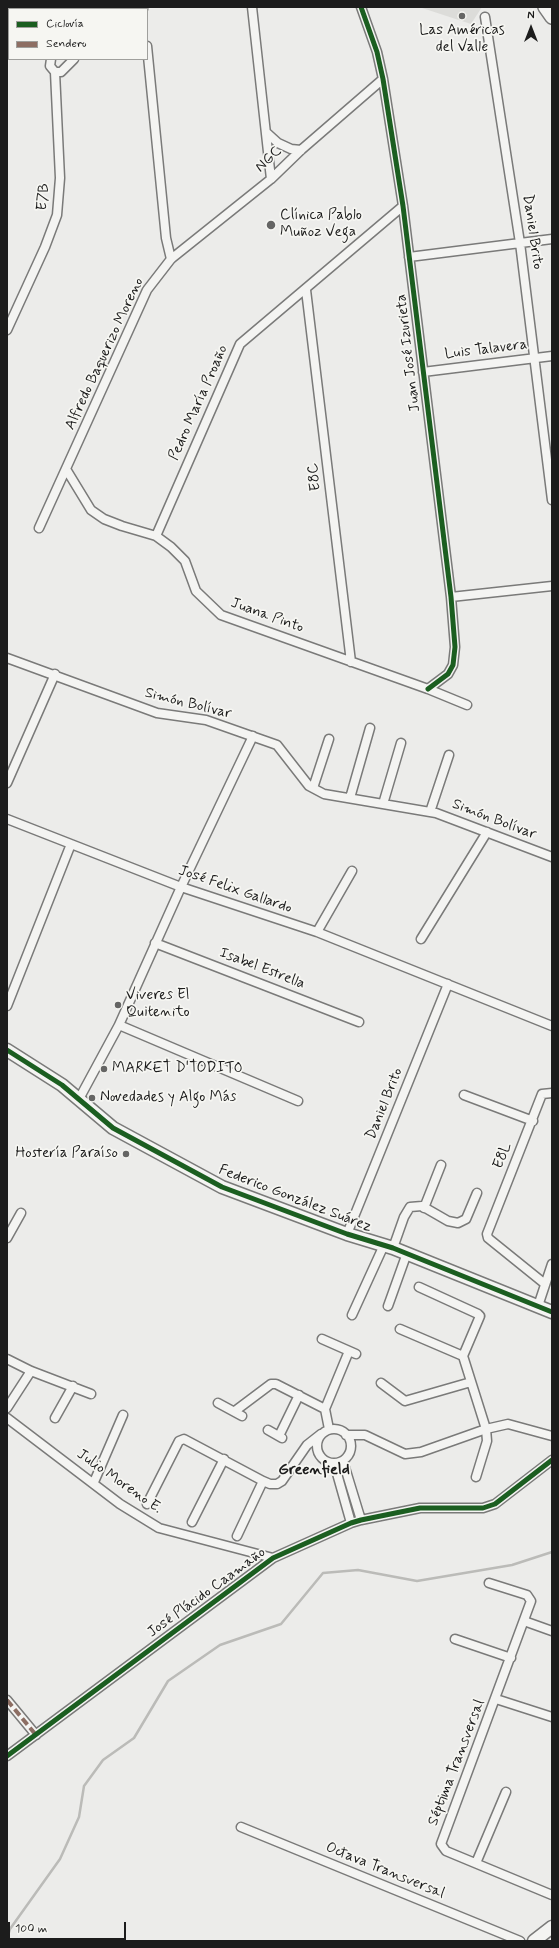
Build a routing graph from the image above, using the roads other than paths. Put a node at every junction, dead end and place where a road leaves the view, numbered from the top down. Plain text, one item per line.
1 (252, 7) edge
2 (361, 7) edge
3 (545, 7) edge
4 (485, 17) dead end
5 (552, 17) edge
6 (148, 56) edge
7 (51, 60) edge
8 (73, 60) edge
9 (55, 72) junction
10 (383, 79) junction
11 (267, 133) junction
12 (301, 150) junction
13 (271, 179) junction
14 (403, 206) junction
15 (552, 239) edge
16 (520, 243) junction
17 (409, 256) junction
18 (171, 259) junction
19 (306, 290) junction
20 (7, 330) edge
21 (552, 356) edge
22 (534, 358) junction
23 (423, 372) junction
24 (66, 470) junction
25 (552, 500) edge
26 (39, 528) dead end
27 (156, 536) junction
28 (552, 586) edge
29 (451, 598) junction
30 (7, 658) edge
31 (351, 662) junction
32 (55, 674) junction
33 (428, 689) junction
34 (467, 705) dead end
35 (370, 728) dead end
36 (253, 736) junction
37 (330, 739) dead end
38 (401, 743) dead end
39 (450, 755) dead end
40 (7, 782) edge
41 (313, 788) junction
42 (350, 798) junction
43 (383, 804) junction
44 (430, 812) junction
45 (7, 819) edge
46 (487, 832) junction
47 (71, 844) junction
48 (552, 857) edge
49 (352, 871) dead end
50 (180, 887) junction
51 (317, 932) junction
52 (421, 940) dead end
53 (155, 943) junction
54 (448, 984) junction
55 (7, 1006) edge
56 (359, 1022) dead end
57 (118, 1025) junction
58 (552, 1026) edge
59 (7, 1050) edge
60 (552, 1093) edge
61 (464, 1095) dead end
62 (79, 1099) junction
63 (298, 1101) dead end
64 (533, 1121) junction
65 (441, 1165) dead end
66 (477, 1194) dead end
67 (424, 1208) junction
68 (21, 1213) dead end
69 (347, 1234) junction
70 (7, 1238) edge
71 (389, 1246) junction
72 (407, 1253) junction
73 (552, 1264) edge
74 (545, 1284) junction
75 (419, 1287) dead end
76 (388, 1306) dead end
77 (538, 1306) junction
78 (552, 1312) edge
79 (352, 1315) dead end
80 (400, 1328) dead end
81 (322, 1339) dead end
82 (463, 1356) junction
83 (7, 1358) edge
84 (31, 1371) junction
85 (470, 1382) junction
86 (381, 1383) dead end
87 (73, 1386) junction
88 (91, 1394) dead end
89 (299, 1395) junction
90 (218, 1403) dead end
91 (7, 1408) edge
92 (325, 1409) junction
93 (123, 1415) dead end
94 (7, 1418) edge
95 (55, 1418) dead end
96 (329, 1429) junction
97 (486, 1429) junction
98 (268, 1430) dead end
99 (321, 1434) junction
100 (346, 1435) junction
101 (552, 1436) edge
102 (307, 1445) junction
103 (319, 1447) junction
104 (224, 1459) junction
105 (552, 1460) edge
106 (343, 1461) junction
107 (334, 1464) junction
108 (476, 1477) dead end
109 (263, 1481) junction
110 (94, 1482) junction
111 (147, 1504) dead end
112 (361, 1520) junction
113 (192, 1522) dead end
114 (351, 1523) junction
115 (238, 1536) dead end
116 (273, 1558) junction
117 (489, 1583) dead end
118 (524, 1621) junction
119 (552, 1631) edge
120 (455, 1640) dead end
121 (511, 1658) junction
122 (496, 1699) junction
123 (7, 1700) edge
124 (552, 1717) edge
125 (36, 1735) junction
126 (7, 1756) edge
127 (506, 1792) dead end
128 (241, 1827) dead end
129 (476, 1863) junction
130 (552, 1895) edge
131 (552, 1927) edge
132 (520, 1941) edge
133 (534, 1941) edge

1 - 11 street
2 - 10 street, Juan José Izurieta
3 - 5 main road
4 - 16 street, Daniel Brito
6 - 18 street
7 - 9 street, E7B
8 - 9 street
9 - 20 street, E7B
10 - 12 street, NGC
10 - 14 street, Juan José Izurieta
11 - 12 street
11 - 13 street
12 - 13 street, NGC
13 - 18 street, NGC
14 - 17 street, Juan José Izurieta
14 - 19 street, Pedro María Proaño
15 - 16 street
16 - 17 street
16 - 22 street, Daniel Brito
17 - 23 street, Juan José Izurieta
18 - 24 street, Alfredo Baquerizo Moreno
19 - 27 street, Pedro María Proaño
19 - 31 street, E8C
21 - 22 street, Luis Talavera
22 - 23 street, Luis Talavera
22 - 25 street, Daniel Brito
23 - 29 street, Juan José Izurieta
24 - 26 street, Alfredo Baquerizo Moreno
24 - 27 street, Juana Pinto
27 - 31 street, Juana Pinto
28 - 29 street
29 - 33 street, Juan José Izurieta
30 - 32 street, Simón Bolívar
31 - 33 street, Juana Pinto
32 - 36 street, Simón Bolívar
32 - 40 street
33 - 34 street, Juana Pinto
35 - 42 street
36 - 41 street, Simón Bolívar
36 - 50 street
37 - 41 street
38 - 43 street
39 - 44 street
41 - 42 street, Simón Bolívar
42 - 43 street, Simón Bolívar
43 - 44 street, Simón Bolívar
44 - 46 street, Simón Bolívar
45 - 47 street, José Felix Gallardo
46 - 48 street, Simón Bolívar
46 - 52 street
47 - 50 street, José Felix Gallardo
47 - 55 street
49 - 51 street
50 - 51 street, José Felix Gallardo
50 - 53 street
51 - 54 street, José Felix Gallardo
53 - 56 street, Isabel Estrella
53 - 57 street
54 - 58 street, José Felix Gallardo
54 - 69 street, Daniel Brito
57 - 62 street
57 - 63 street
59 - 62 street, Federico González Suárez
60 - 64 street, E8L
61 - 64 street
62 - 69 street, Federico González Suárez
64 - 74 street, E8L
65 - 67 street
66 - 67 street
67 - 71 street
68 - 70 street
69 - 71 street, Federico González Suárez
71 - 72 street, Federico González Suárez
71 - 79 street
72 - 76 street
72 - 77 street, Federico González Suárez
73 - 74 street
74 - 77 street
75 - 82 street
77 - 78 street, Federico González Suárez
80 - 82 street
81 - 92 street
82 - 85 street
83 - 84 street
84 - 87 street
84 - 91 street
85 - 86 street
85 - 97 street
87 - 88 street
87 - 95 street
89 - 90 street
89 - 92 street
89 - 98 street
92 - 96 street
93 - 110 street
94 - 110 street, Julio Moreno E.
96 - 99 street
96 - 100 street
97 - 100 street
97 - 101 street
97 - 108 street
99 - 102 street
99 - 103 street
100 - 106 street
102 - 103 street
102 - 109 street
103 - 107 street
104 - 109 street
104 - 111 street
104 - 113 street
105 - 112 street, José Plácido Caamaño
106 - 107 street
106 - 112 street
107 - 114 street
109 - 115 street
110 - 116 street, Julio Moreno E.
112 - 114 street, José Plácido Caamaño
114 - 116 street, José Plácido Caamaño
116 - 125 street, José Plácido Caamaño
117 - 118 street, Séptima Transversal
118 - 119 street
118 - 121 street, Séptima Transversal
120 - 121 street
121 - 122 street, Séptima Transversal
122 - 124 street
122 - 129 street, Séptima Transversal
123 - 125 street
125 - 126 street, José Plácido Caamaño
127 - 129 street
128 - 132 street, Octava Transversal
129 - 130 street, Séptima Transversal
131 - 133 street

